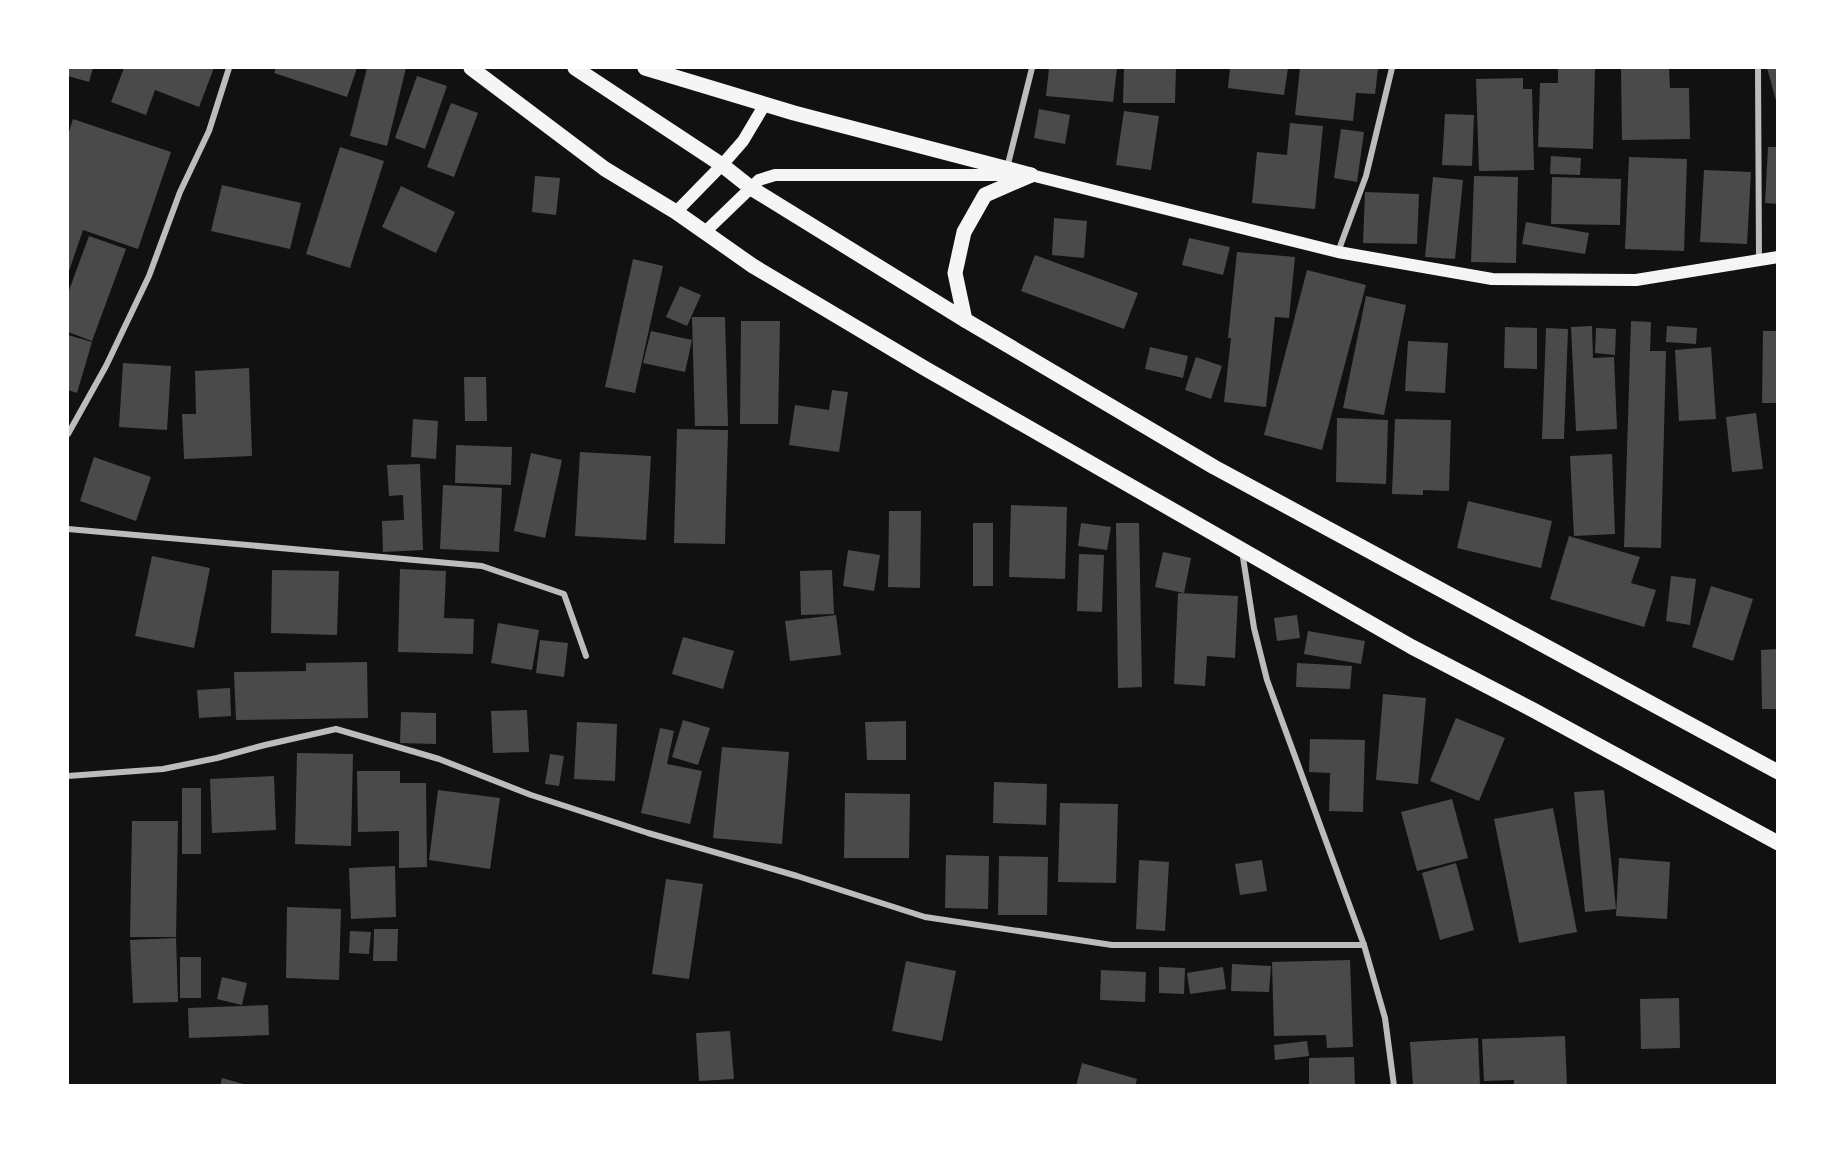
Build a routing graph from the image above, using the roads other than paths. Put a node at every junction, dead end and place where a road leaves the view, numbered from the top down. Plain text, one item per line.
1 (229, 68) edge
2 (471, 68) edge
3 (575, 68) edge
4 (645, 68) edge
5 (1032, 68) edge
6 (1392, 68) edge
7 (1758, 68) edge
8 (765, 104) junction
9 (722, 165) junction
10 (1006, 169) junction
11 (1031, 175) junction
12 (751, 188) junction
13 (676, 212) junction
14 (705, 232) junction
15 (1338, 252) junction
16 (1778, 257) edge
17 (1759, 260) junction
18 (965, 320) junction
19 (68, 434) edge
20 (68, 529) edge
21 (1241, 548) junction
22 (585, 656) dead end
23 (1778, 772) edge
24 (68, 776) edge
25 (1778, 843) edge
26 (1364, 945) junction
27 (1394, 1086) edge

1 - 19 street
2 - 13 main road
3 - 9 main road
4 - 8 main road
5 - 10 street
6 - 15 street
7 - 17 street
8 - 9 main road
8 - 10 main road
9 - 12 main road
9 - 13 main road
10 - 11 main road
11 - 12 main road
11 - 15 main road
11 - 18 main road
12 - 14 main road
12 - 18 main road
13 - 14 main road
14 - 21 main road
15 - 17 main road
16 - 17 main road
18 - 23 main road
20 - 22 street
21 - 25 main road
21 - 26 street
24 - 26 street
26 - 27 street

